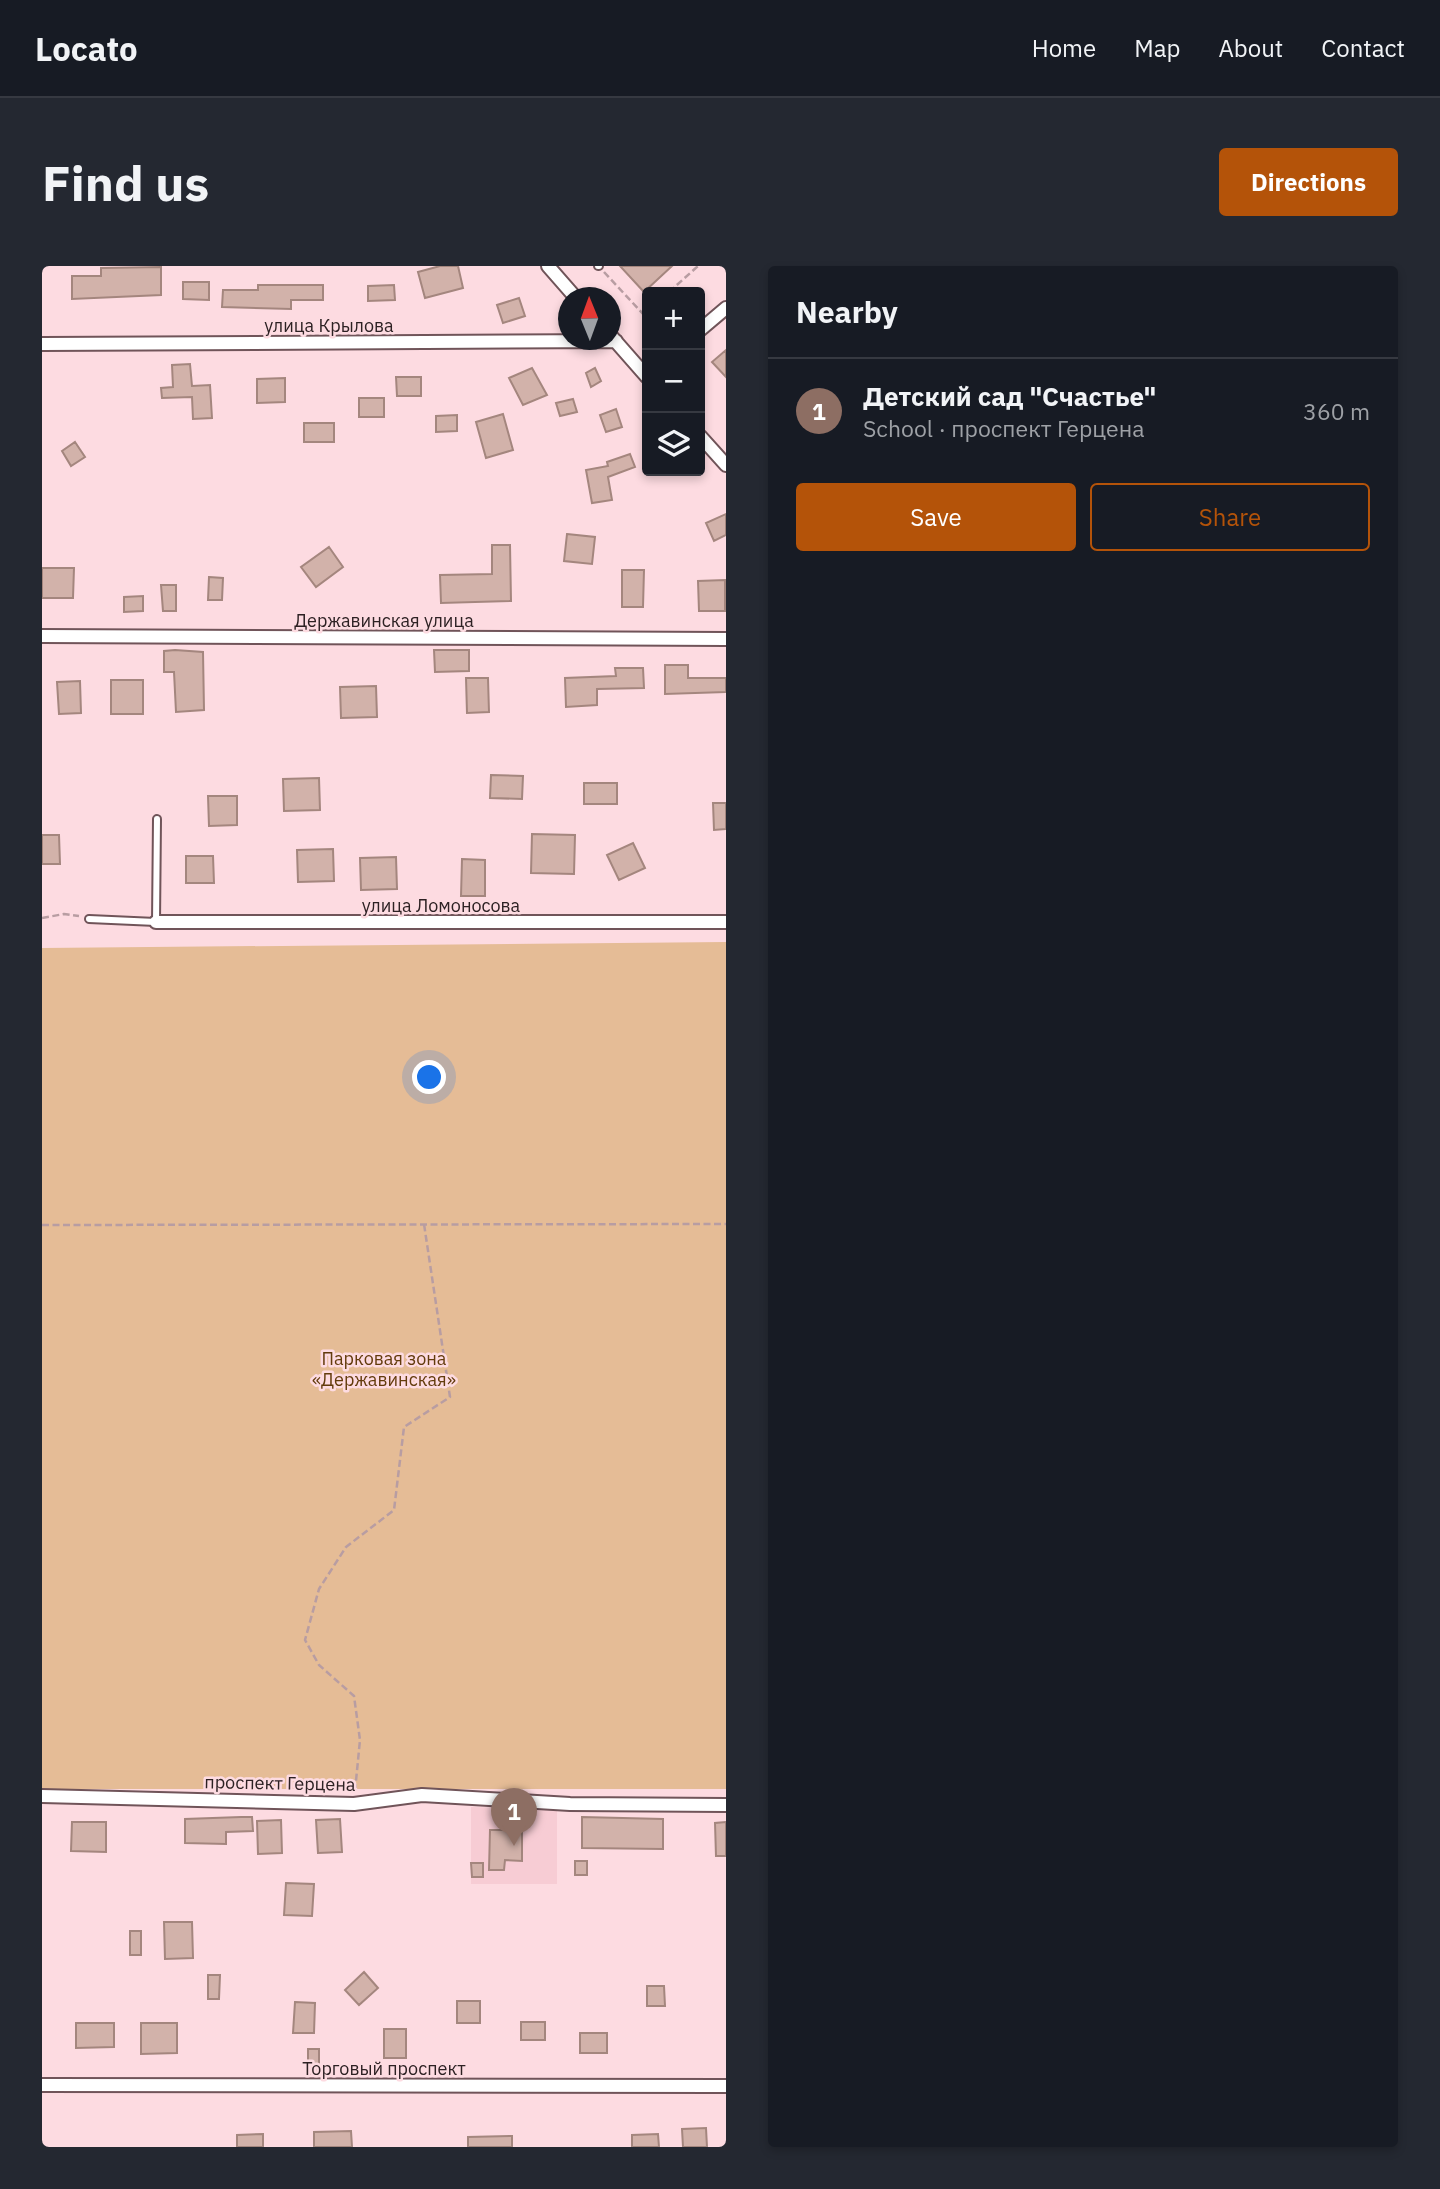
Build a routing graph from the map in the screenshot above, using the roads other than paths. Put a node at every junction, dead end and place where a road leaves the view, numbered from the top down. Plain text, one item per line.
1 (548, 266) edge
2 (566, 287) edge
3 (726, 308) edge
4 (705, 326) edge
5 (558, 339) edge
6 (42, 344) edge
7 (621, 348) edge
8 (642, 371) edge
9 (705, 442) edge
10 (726, 465) edge
11 (42, 636) edge
12 (726, 639) edge
13 (157, 819) dead end
14 (89, 919) road end
15 (156, 922) junction
16 (726, 922) edge
17 (42, 1796) edge
18 (726, 1805) edge
19 (42, 2085) edge
20 (726, 2086) edge

1 - 2 street
3 - 4 street
5 - 6 street, улица Крылова
7 - 8 street
9 - 10 street
11 - 12 street, Державинская улица
13 - 15 lane
14 - 15 lane
15 - 16 street, улица Ломоносова
17 - 18 street, проспект Герцена
19 - 20 street, Торговый проспект

